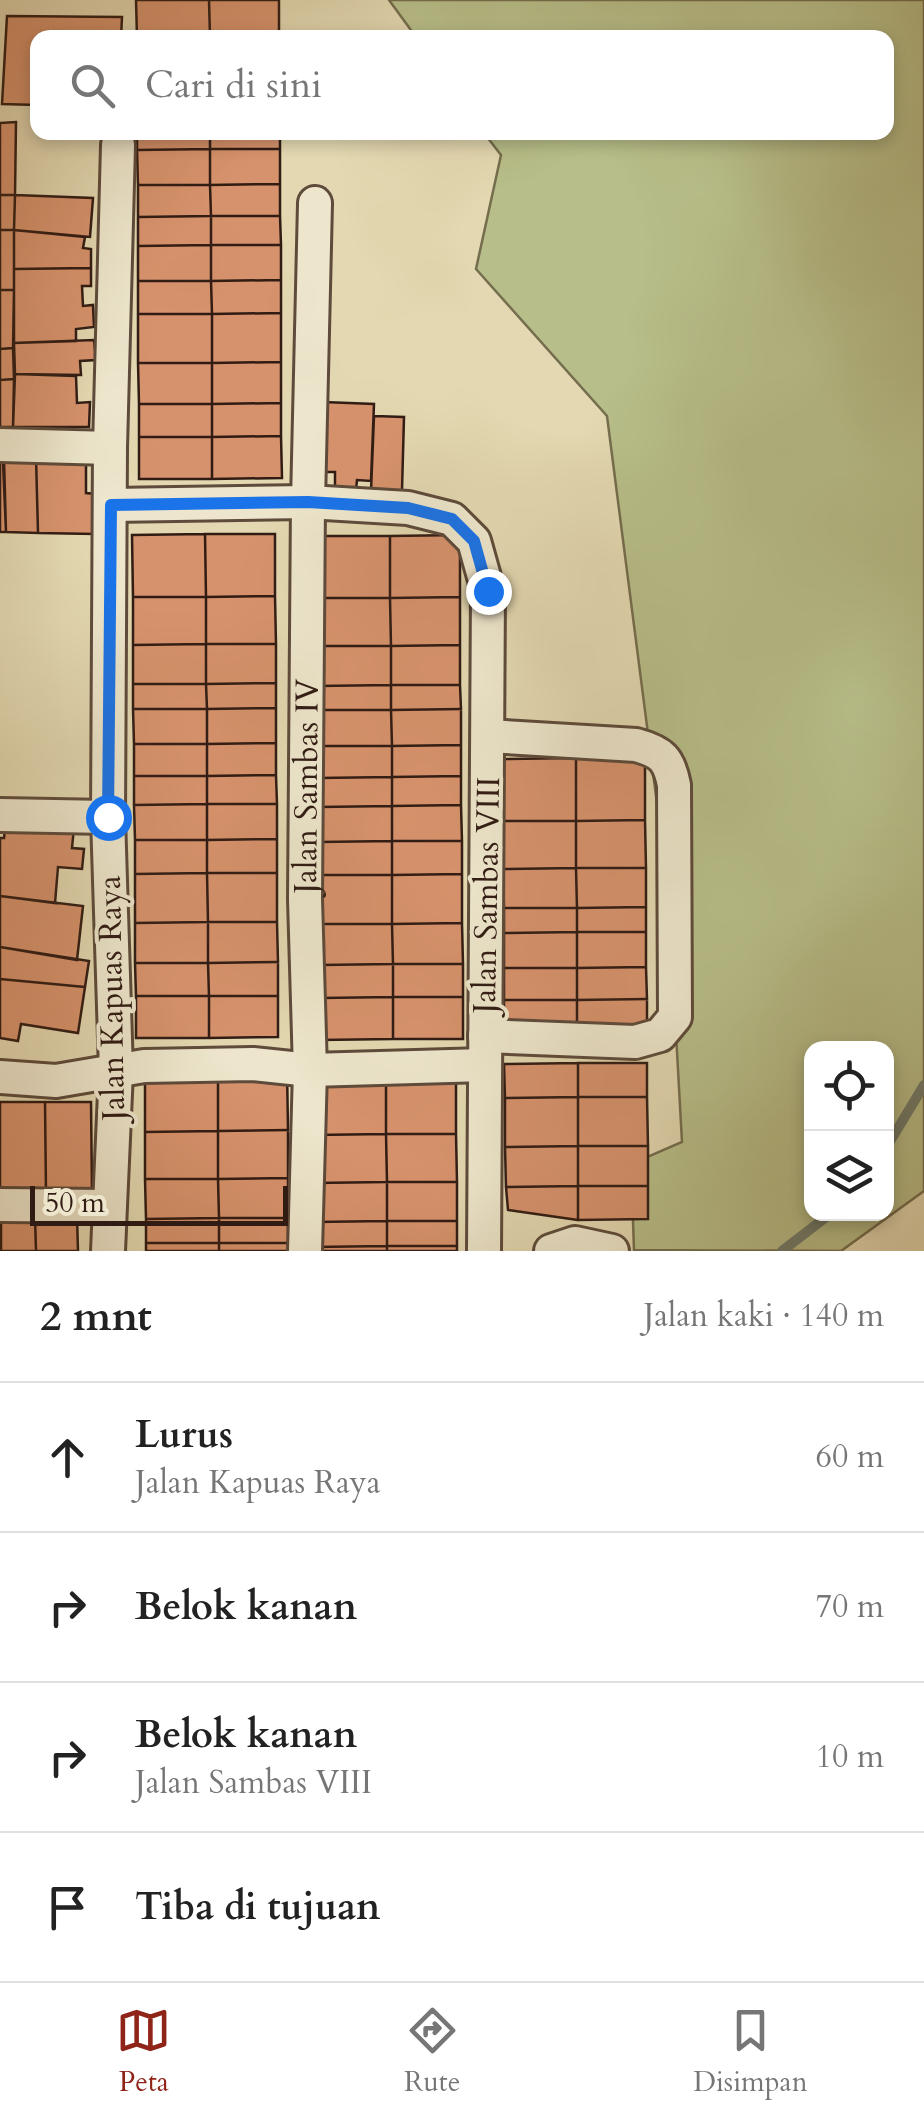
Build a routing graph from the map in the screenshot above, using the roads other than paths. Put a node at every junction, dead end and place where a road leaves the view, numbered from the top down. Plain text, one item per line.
1 (118, 145) dead end
2 (315, 203) dead end
3 (0, 445) edge
4 (110, 448) junction
5 (308, 502) junction
6 (111, 505) junction
7 (488, 736) junction
8 (0, 815) edge
9 (108, 817) junction
10 (485, 1051) junction
11 (310, 1070) junction
12 (116, 1072) junction
13 (0, 1077) edge
14 (0, 1205) edge
15 (108, 1206) junction
16 (108, 1251) edge
17 (305, 1251) edge
18 (484, 1251) edge
19 (551, 1251) edge
20 (612, 1251) edge

1 - 4 street, Jalan Kapuas Raya
2 - 5 street, Jalan Sambas IV
3 - 4 street
4 - 6 street, Jalan Kapuas Raya
5 - 6 street
5 - 7 street, Jalan Sambas VIII
5 - 11 street, Jalan Sambas IV
6 - 9 street, Jalan Kapuas Raya
7 - 10 street, Jalan Sambas VIII
7 - 10 street
8 - 9 street
9 - 12 street, Jalan Kapuas Raya
10 - 11 street
10 - 18 street, Jalan Sambas VIII
11 - 12 street
11 - 17 street, Jalan Sambas IV
12 - 13 street
12 - 15 street, Jalan Kapuas Raya
14 - 15 street
15 - 16 street, Jalan Kapuas Raya
19 - 20 street

